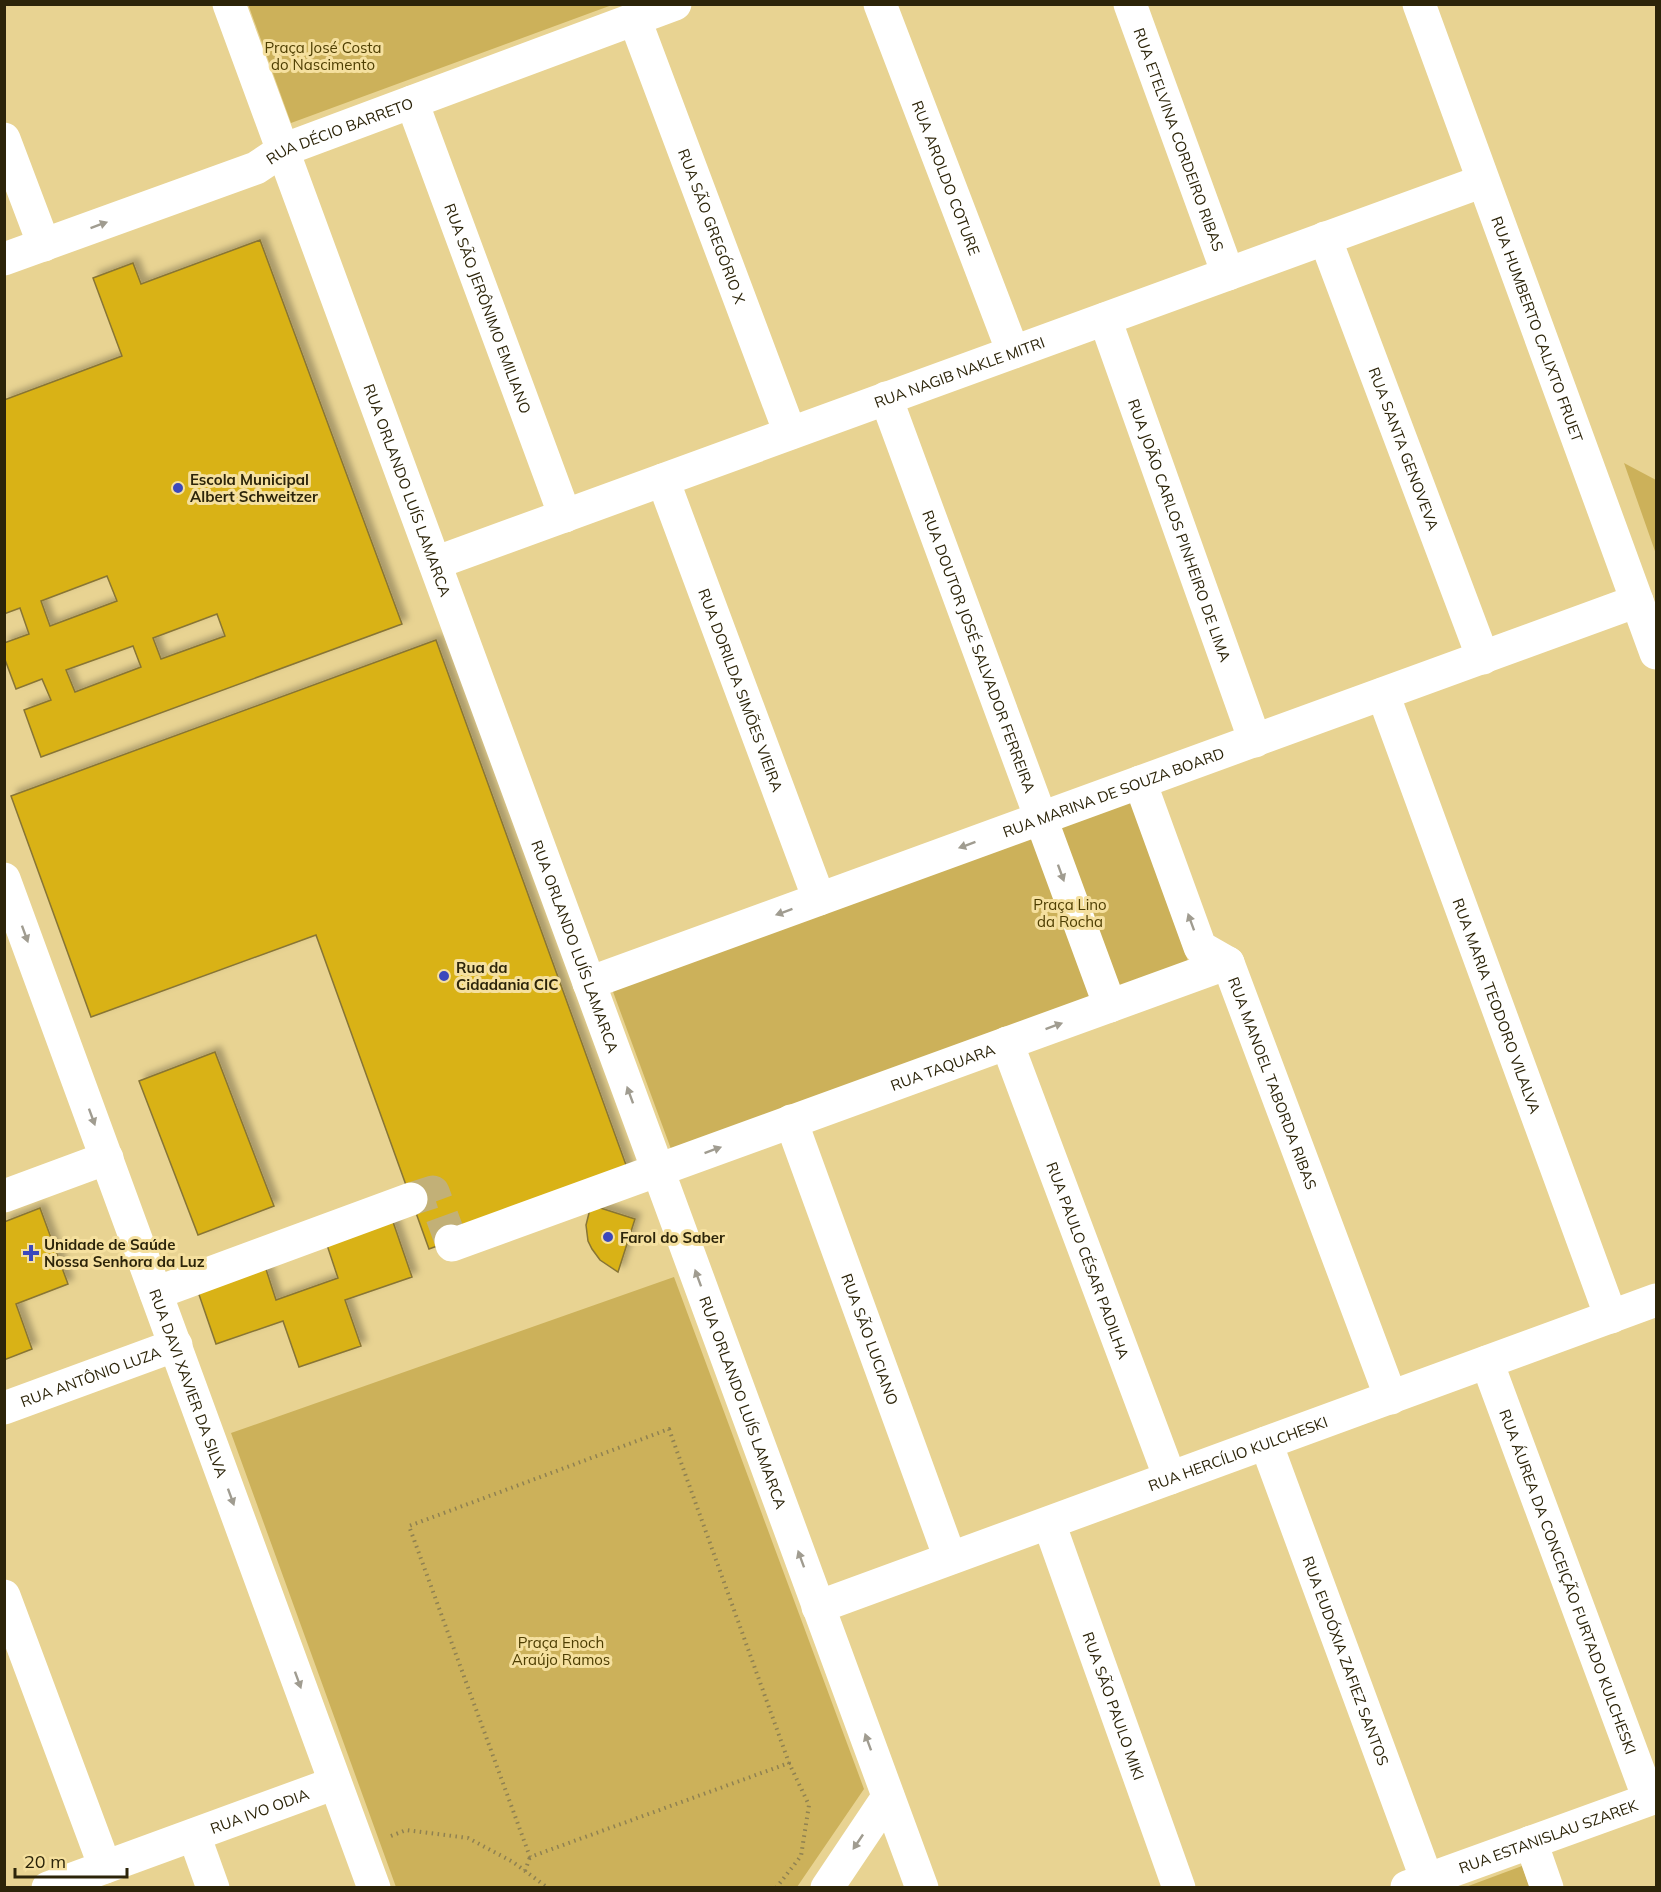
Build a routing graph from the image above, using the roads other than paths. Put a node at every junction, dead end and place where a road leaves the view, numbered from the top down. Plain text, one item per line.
1 (230, 4) edge
2 (675, 4) edge
3 (880, 4) edge
4 (1130, 4) edge
5 (1419, 4) edge
6 (635, 20) junction
7 (412, 102) junction
8 (4, 139) edge
9 (283, 150) junction
10 (1483, 181) junction
11 (1325, 238) junction
12 (44, 245) junction
13 (4, 259) edge
14 (1228, 274) junction
15 (1105, 319) junction
16 (1013, 352) junction
17 (886, 398) junction
18 (790, 433) junction
19 (663, 480) junction
20 (565, 516) junction
21 (435, 563) junction
22 (1637, 601) junction
23 (1656, 653) edge
24 (1483, 658) junction
25 (1383, 694) junction
26 (1255, 741) junction
27 (1140, 782) junction
28 (1041, 818) junction
29 (4, 879) edge
30 (819, 899) junction
31 (1228, 963) junction
32 (589, 983) junction
33 (1110, 1006) junction
34 (1007, 1043) junction
35 (791, 1121) junction
36 (107, 1158) junction
37 (658, 1170) junction
38 (4, 1196) edge
39 (411, 1199) tunnel mouth
40 (451, 1241) dead end
41 (156, 1293) junction
42 (1656, 1300) edge
43 (1611, 1317) junction
44 (176, 1345) junction
45 (1487, 1362) junction
46 (1390, 1398) junction
47 (4, 1408) edge
48 (1266, 1443) junction
49 (1170, 1478) junction
50 (1049, 1523) junction
51 (950, 1558) junction
52 (4, 1596) edge
53 (818, 1607) junction
54 (335, 1783) junction
55 (888, 1797) junction
56 (1653, 1798) edge
57 (194, 1834) junction
58 (1531, 1842) junction
59 (105, 1867) junction
60 (1417, 1884) edge
61 (48, 1887) edge
62 (213, 1887) edge
63 (374, 1887) edge
64 (827, 1887) edge
65 (922, 1887) edge
66 (1179, 1887) edge
67 (1547, 1887) edge

1 - 9 street, RUA ORLANDO LUÍS LAMARCA
2 - 6 street, RUA DÉCIO BARRETO
3 - 16 street, RUA AROLDO COTURE
4 - 14 street, RUA ETELVINA CORDEIRO RIBAS
5 - 10 street, RUA HUMBERTO CALIXTO FRUET
6 - 7 street, RUA DÉCIO BARRETO
6 - 18 street, RUA SÃO GREGÓRIO X
7 - 9 street, RUA DÉCIO BARRETO
7 - 20 street, RUA SÃO JERÔNIMO EMILIANO
8 - 12 street
12 -> 9 street, RUA DÉCIO BARRETO
9 - 21 street, RUA ORLANDO LUÍS LAMARCA
10 - 11 street, RUA NAGIB NAKLE MITRI
10 - 22 street, RUA HUMBERTO CALIXTO FRUET
11 - 14 street, RUA NAGIB NAKLE MITRI
11 - 24 street, RUA SANTA GENOVEVA
12 - 13 street, RUA DÉCIO BARRETO
14 - 15 street, RUA NAGIB NAKLE MITRI
15 - 16 street, RUA NAGIB NAKLE MITRI
15 - 26 street, RUA JOÃO CARLOS PINHEIRO DE LIMA
16 - 17 street, RUA NAGIB NAKLE MITRI
17 - 18 street, RUA NAGIB NAKLE MITRI
17 - 28 street, RUA DOUTOR JOSÉ SALVADOR FERREIRA
18 - 19 street, RUA NAGIB NAKLE MITRI
19 - 20 street, RUA NAGIB NAKLE MITRI
19 - 30 street, RUA DORILDA SIMÕES VIEIRA
20 - 21 street, RUA NAGIB NAKLE MITRI
21 - 32 street, RUA ORLANDO LUÍS LAMARCA
22 - 23 street, RUA HUMBERTO CALIXTO FRUET
22 - 24 street, RUA MARINA DE SOUZA BOARD
24 - 25 street, RUA MARINA DE SOUZA BOARD
25 - 26 street, RUA MARINA DE SOUZA BOARD
25 - 43 street, RUA MARIA TEODORO VILALVA
26 - 27 street, RUA MARINA DE SOUZA BOARD
27 - 28 street, RUA MARINA DE SOUZA BOARD
31 -> 27 street, RUA MANOEL TABORDA RIBAS
28 -> 30 street, RUA MARINA DE SOUZA BOARD
28 -> 33 street, RUA DOUTOR JOSÉ SALVADOR FERREIRA
29 -> 36 street, RUA DAVI XAVIER DA SILVA
30 -> 32 street, RUA MARINA DE SOUZA BOARD
31 - 33 street, RUA TAQUARA
31 - 46 street, RUA MANOEL TABORDA RIBAS
37 -> 32 street, RUA ORLANDO LUÍS LAMARCA
34 -> 33 street, RUA TAQUARA
34 - 35 street, RUA TAQUARA
34 - 49 street, RUA PAULO CÉSAR PADILHA
37 -> 35 street, RUA TAQUARA
35 - 51 street, RUA SÃO LUCIANO
36 - 38 street
36 - 41 street, RUA DAVI XAVIER DA SILVA
37 - 40 street
53 -> 37 street, RUA ORLANDO LUÍS LAMARCA
39 - 41 street
41 - 44 street, RUA DAVI XAVIER DA SILVA
42 - 43 street, RUA HERCÍLIO KULCHESKI
43 - 45 street, RUA HERCÍLIO KULCHESKI
44 - 47 street, RUA ANTÔNIO LUZA
44 -> 54 street, RUA DAVI XAVIER DA SILVA
45 - 46 street, RUA HERCÍLIO KULCHESKI
45 - 56 street, RUA ÁUREA DA CONCEIÇÃO FURTADO KULCHESKI
46 - 48 street, RUA HERCÍLIO KULCHESKI
48 - 49 street, RUA HERCÍLIO KULCHESKI
48 - 60 street, RUA EUDÓXIA ZAFIEZ SANTOS
49 - 50 street, RUA HERCÍLIO KULCHESKI
50 - 51 street, RUA HERCÍLIO KULCHESKI
50 - 66 street, RUA SÃO PAULO MIKI
51 - 53 street, RUA HERCÍLIO KULCHESKI
52 - 59 street
55 -> 53 street, RUA ORLANDO LUÍS LAMARCA
54 - 57 street, RUA IVO ODIA
54 - 63 street, RUA DAVI XAVIER DA SILVA
55 -> 64 street
55 - 65 street, RUA ORLANDO LUÍS LAMARCA
56 - 58 street, RUA ESTANISLAU SZAREK
57 - 59 street, RUA IVO ODIA
57 - 62 street
58 - 60 street, RUA ESTANISLAU SZAREK
58 - 67 street
59 - 61 street, RUA IVO ODIA

